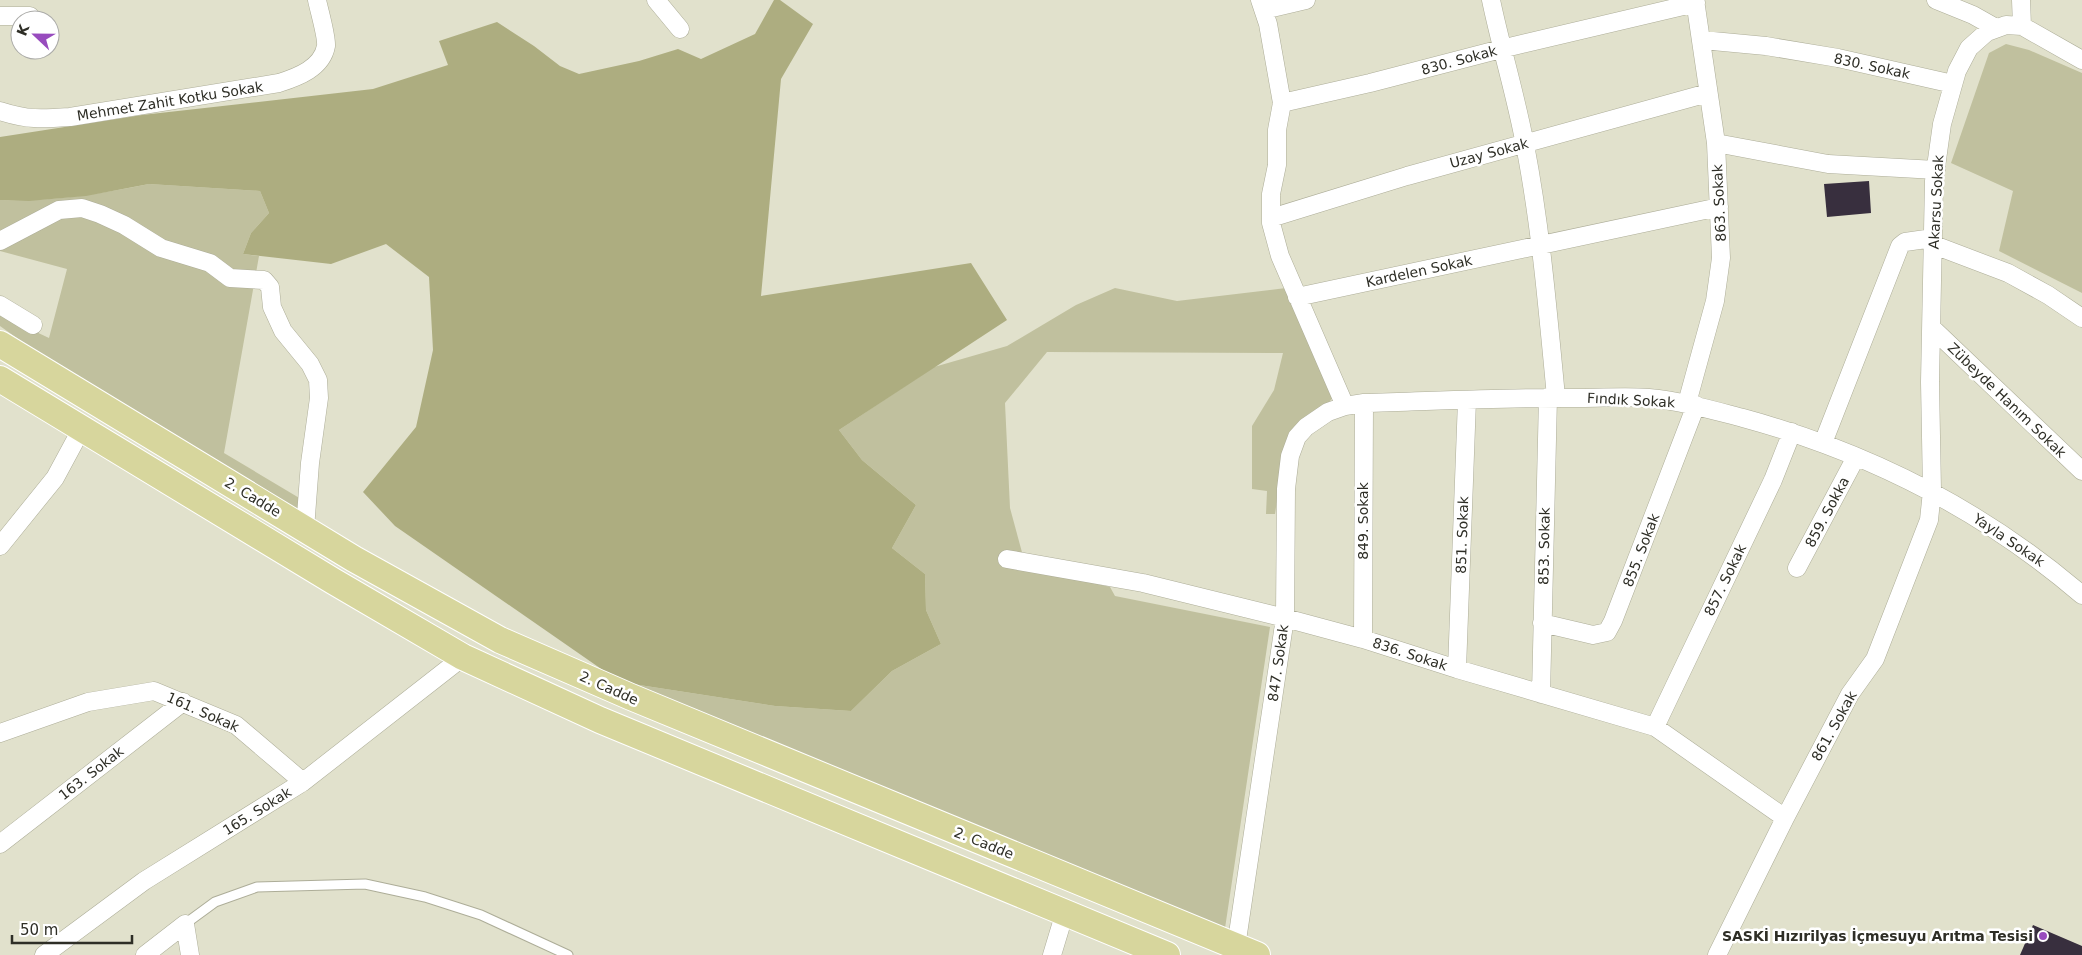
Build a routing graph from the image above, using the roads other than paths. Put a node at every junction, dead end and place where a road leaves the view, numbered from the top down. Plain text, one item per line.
1 (318, 0) edge
2 (656, 0) edge
3 (1306, 0) edge
4 (1491, 0) edge
5 (1936, 0) edge
6 (2020, 0) edge
7 (1696, 2) edge
8 (1262, 5) edge
9 (2022, 26) junction
10 (1996, 28) junction
11 (680, 29) dead end
12 (1702, 40) junction
13 (1501, 49) junction
14 (2082, 60) edge
15 (1953, 84) junction
16 (1708, 93) junction
17 (1282, 103) junction
18 (0, 111) edge
19 (1525, 143) junction
20 (1716, 143) junction
21 (1936, 170) junction
22 (1719, 207) junction
23 (1271, 218) junction
24 (0, 241) edge
25 (1933, 241) junction
26 (1541, 245) junction
27 (1297, 297) junction
28 (0, 305) edge
29 (2082, 318) edge
30 (33, 325) dead end
31 (1932, 328) junction
32 (0, 344) edge
33 (0, 378) edge
34 (1552, 397) junction
35 (1467, 400) junction
36 (1364, 403) junction
37 (1691, 404) junction
38 (1345, 406) junction
39 (82, 428) junction
40 (1792, 432) junction
41 (1822, 443) junction
42 (1856, 457) junction
43 (2082, 471) edge
44 (1932, 491) junction
45 (305, 529) junction
46 (0, 546) edge
47 (1007, 559) dead end
48 (1797, 568) dead end
49 (2082, 595) edge
50 (1285, 618) junction
51 (1542, 624) junction
52 (1363, 639) junction
53 (463, 657) junction
54 (1457, 669) junction
55 (1541, 694) junction
56 (183, 702) junction
57 (1655, 727) junction
58 (0, 733) edge
59 (304, 782) junction
60 (1785, 818) junction
61 (0, 844) edge
62 (1065, 912) junction
63 (185, 924) junction
64 (1247, 951) edge
65 (44, 955) edge
66 (145, 955) edge
67 (190, 955) edge
68 (568, 955) edge
69 (1052, 955) edge
70 (1167, 955) edge
71 (1717, 955) edge

1 - 18 street, Mehmet Zahit Kotku Sokak
2 - 11 street
3 - 8 street
4 - 13 street
5 - 10 street
6 - 9 street
7 - 12 street, 863. Sokak
7 - 13 street, 830. Sokak
8 - 17 street
9 - 10 street
9 - 14 street
10 - 15 street, Akarsu Sokak
12 - 15 street, 830. Sokak
12 - 16 street, 863. Sokak
13 - 17 street, 830. Sokak
13 - 19 street
15 - 21 street, Akarsu Sokak
16 - 19 street, Uzay Sokak
16 - 20 street, 863. Sokak
17 - 23 street
19 - 23 street, Uzay Sokak
19 - 26 street
20 - 21 street
20 - 22 street, 863. Sokak
21 - 25 street, Akarsu Sokak
22 - 26 street, Kardelen Sokak
22 - 37 street, 863. Sokak
23 - 27 street
24 - 45 street
25 - 29 street
25 - 31 street, Akarsu Sokak
25 - 41 street
26 - 27 street, Kardelen Sokak
26 - 34 street
27 - 38 street
28 - 30 street
31 - 43 street, Zübeyde Hanım Sokak
31 - 44 street, Akarsu Sokak
32 - 45 main road, 2. Cadde
33 - 39 main road
34 - 35 street, Fındık Sokak
34 - 37 street, Fındık Sokak
34 - 51 street, 853. Sokak
35 - 36 street, Fındık Sokak
35 - 54 street, 851. Sokak
36 - 38 street, Fındık Sokak
36 - 52 street, 849. Sokak
37 - 40 street, Fındık Sokak
37 - 51 street, 855. Sokak
38 - 50 street, 847. Sokak
39 - 46 street
39 - 53 main road
40 - 41 street, Fındık Sokak
40 - 57 street, 857. Sokak
41 - 42 street, Fındık Sokak
42 - 44 street, Fındık Sokak
42 - 48 street, 859. Sokka
44 - 49 street, Yayla Sokak
44 - 60 street, 861. Sokak
45 - 64 main road, 2. Cadde
47 - 50 street, 836. Sokak
50 - 52 street, 836. Sokak
50 - 64 street, 847. Sokak
51 - 55 street, 853. Sokak
52 - 54 street, 836. Sokak
53 - 59 street, 165. Sokak
53 - 62 main road
54 - 55 street, 836. Sokak
55 - 57 street, 836. Sokak
56 - 58 street, 161. Sokak
56 - 59 street, 161. Sokak
56 - 61 street, 163. Sokak
57 - 60 street, 836. Sokak
59 - 65 street, 165. Sokak
60 - 71 street, 861. Sokak
62 - 69 street
62 - 70 main road
63 - 66 street
63 - 67 street
63 - 68 lane

